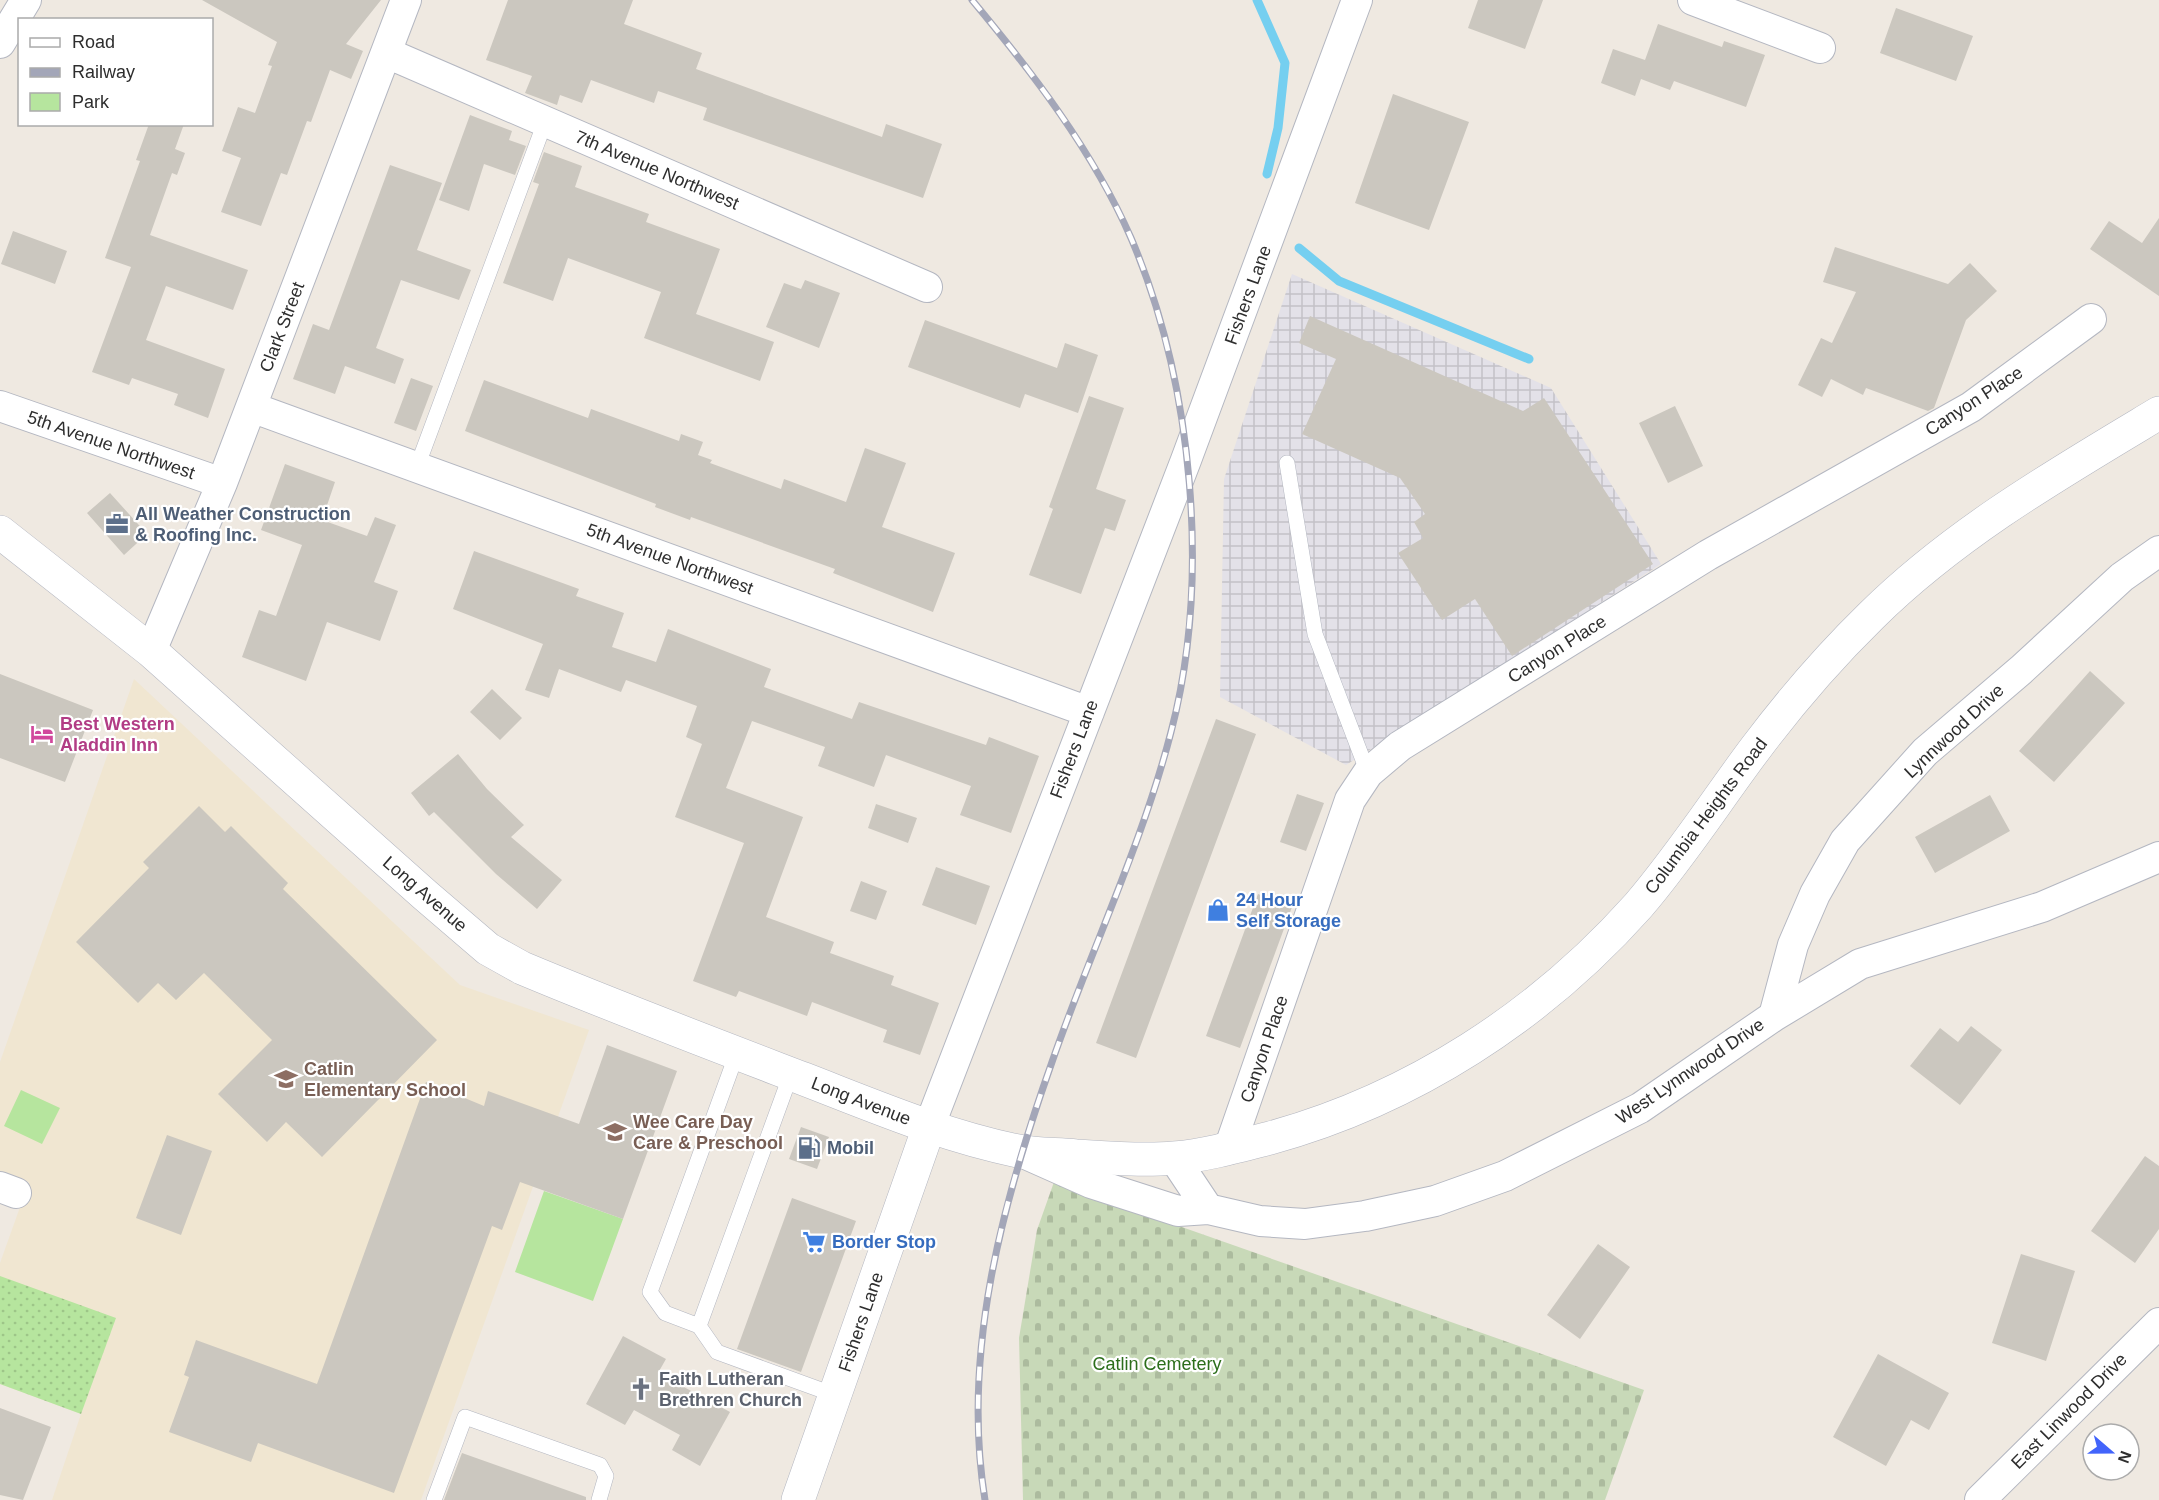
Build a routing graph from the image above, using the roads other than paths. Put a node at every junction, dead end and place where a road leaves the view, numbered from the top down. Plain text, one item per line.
1 (26, 0) edge
2 (406, 0) edge
3 (1357, 0) edge
4 (1693, 0) edge
5 (0, 43) edge
6 (1820, 48) dead end
7 (387, 53) junction
8 (545, 122) junction
9 (927, 287) dead end
10 (2091, 319) dead end
11 (0, 406) edge
12 (251, 407) junction
13 (2159, 413) edge
14 (1287, 463) dead end
15 (417, 467) junction
16 (222, 483) junction
17 (0, 532) edge
18 (2159, 551) edge
19 (151, 651) junction
20 (1089, 712) junction
21 (1368, 773) junction
22 (2159, 857) edge
23 (1774, 1016) junction
24 (737, 1053) junction
25 (791, 1074) junction
26 (929, 1127) junction
27 (1229, 1149) junction
28 (1020, 1151) junction
29 (1174, 1158) junction
30 (1208, 1209) junction
31 (2159, 1323) edge
32 (699, 1326) junction
33 (835, 1395) junction
34 (434, 1500) edge
35 (599, 1500) edge
36 (798, 1500) edge
37 (1980, 1500) edge

1 - 5 street
2 - 7 street, Clark Street
3 - 20 street, Fishers Lane
4 - 6 street
7 - 8 street, 7th Avenue Northwest
7 - 12 street, Clark Street
8 - 9 street, 7th Avenue Northwest
8 - 15 lane
10 - 21 street, Canyon Place
11 - 16 street, 5th Avenue Northwest
12 - 15 street, 5th Avenue Northwest
12 - 16 street, Clark Street
13 - 27 street, Columbia Heights Road
14 - 21 lane
15 - 20 street, 5th Avenue Northwest
16 - 19 street, Clark Street
17 - 19 street, Long Avenue
18 - 23 street, Lynnwood Drive
19 - 24 street, Long Avenue
20 - 26 street, Fishers Lane
21 - 27 street, Canyon Place
22 - 23 street, West Lynnwood Drive
23 - 30 street, West Lynnwood Drive
24 - 25 street, Long Avenue
24 - 32 lane
25 - 26 street, Long Avenue
25 - 32 lane
26 - 28 street, Columbia Heights Road
26 - 33 street, Fishers Lane
27 - 29 street, Columbia Heights Road
28 - 29 street, Columbia Heights Road
28 - 30 street, West Lynnwood Drive
29 - 30 street
31 - 37 street, East Linwood Drive
32 - 33 lane
33 - 36 street, Fishers Lane
34 - 35 lane

